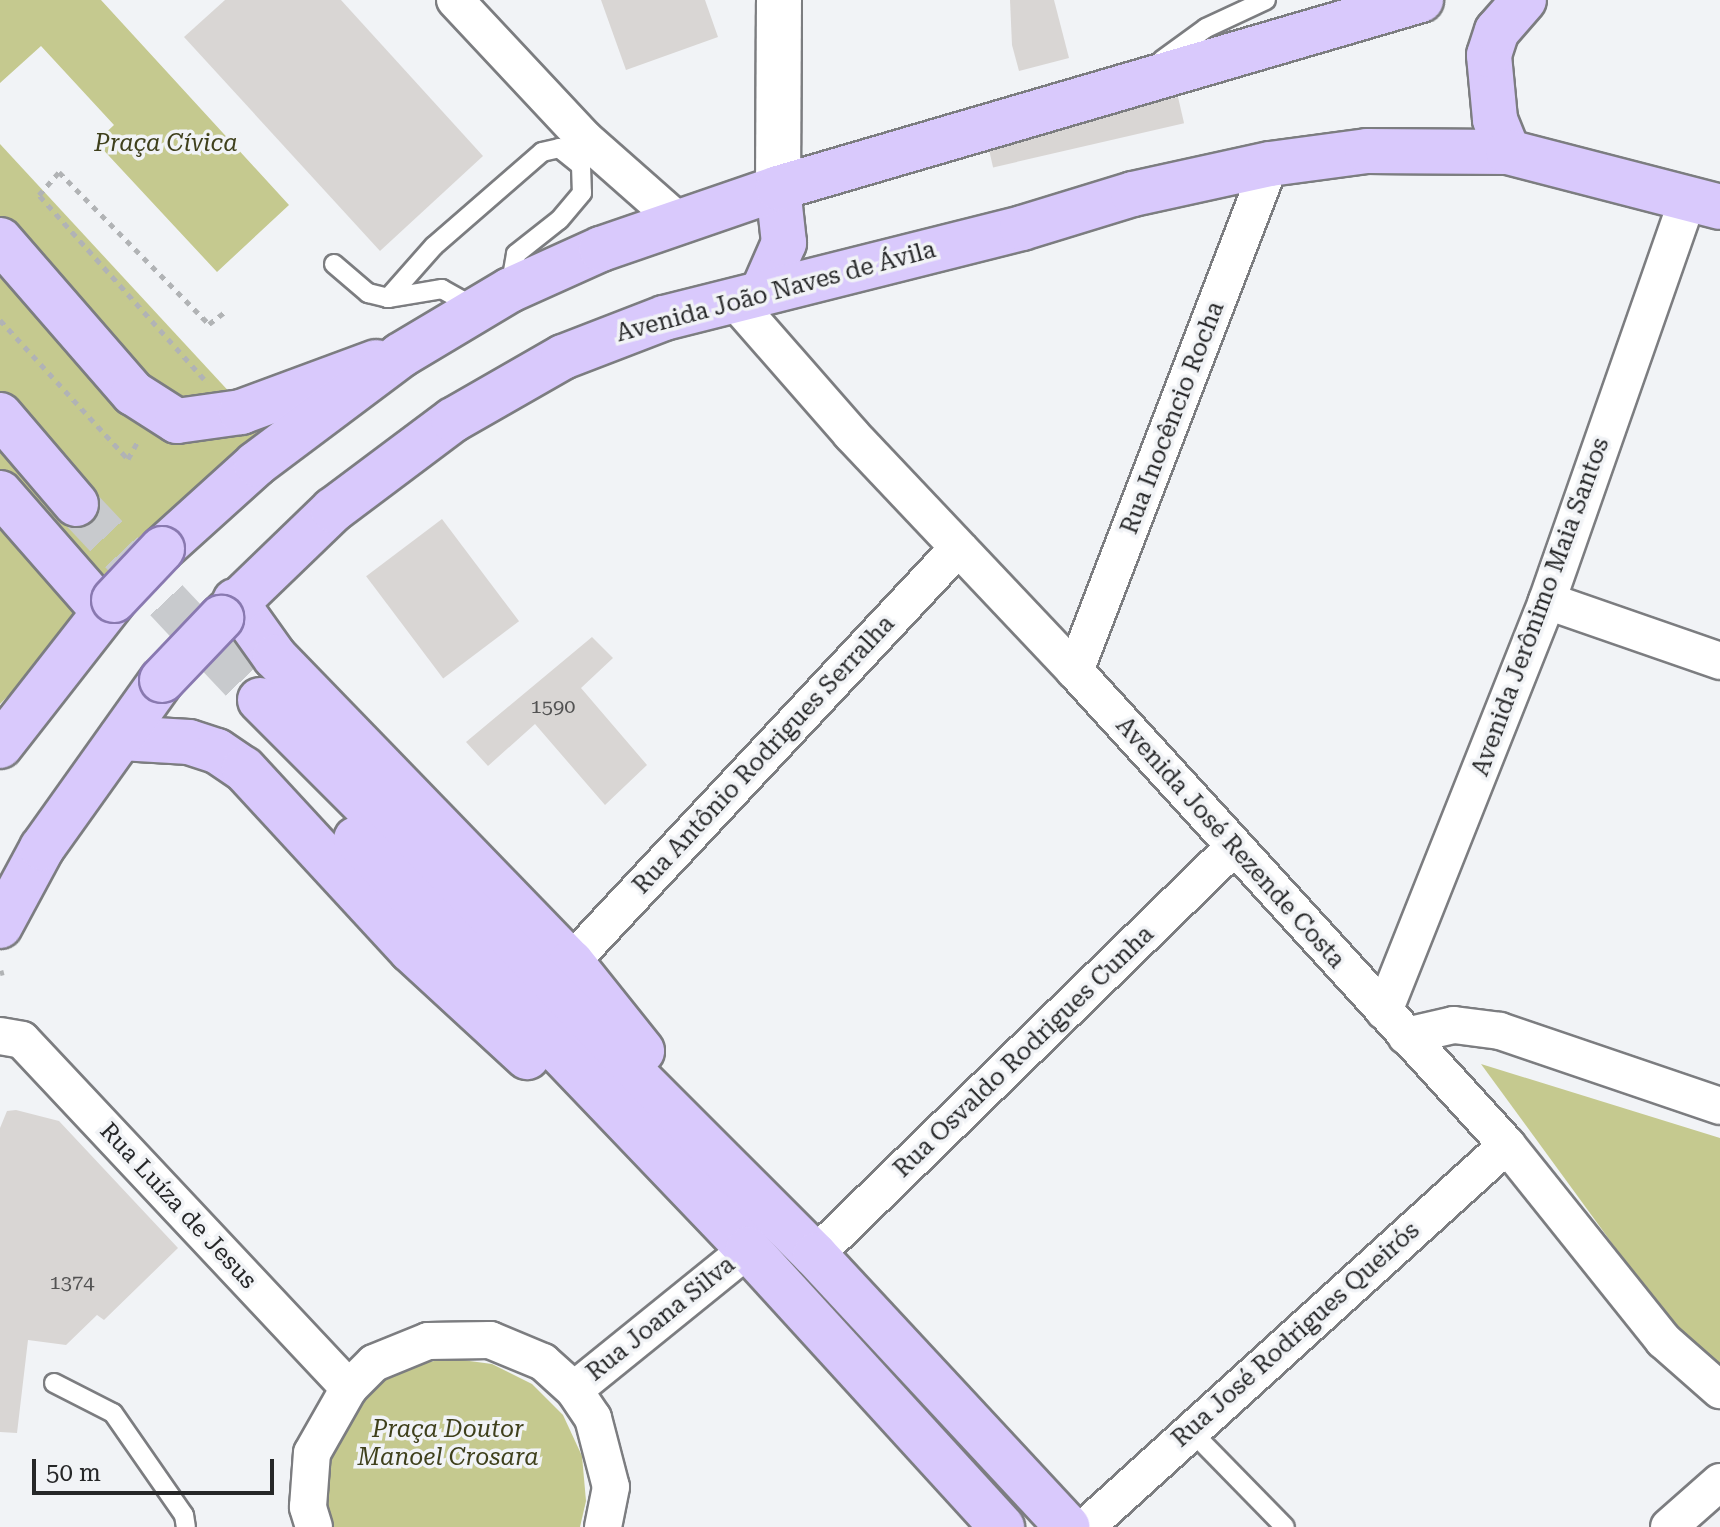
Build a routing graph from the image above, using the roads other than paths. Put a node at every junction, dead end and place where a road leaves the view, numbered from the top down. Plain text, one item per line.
1 (455, 0) edge
2 (779, 0) edge
3 (1266, 0) edge
4 (1421, 0) edge
5 (1524, 0) edge
6 (1121, 89) junction
7 (585, 139) junction
8 (542, 152) junction
9 (1508, 152) junction
10 (1270, 164) junction
11 (778, 188) junction
12 (1704, 203) edge
13 (677, 220) junction
14 (0, 240) edge
15 (334, 264) dead end
16 (410, 273) junction
17 (430, 291) junction
18 (748, 296) junction
19 (388, 298) junction
20 (494, 300) junction
21 (401, 355) junction
22 (0, 415) edge
23 (0, 455) edge
24 (0, 493) edge
25 (958, 548) junction
26 (1547, 601) junction
27 (109, 606) junction
28 (228, 609) junction
29 (1720, 661) edge
30 (64, 663) junction
31 (1075, 671) junction
32 (0, 714) edge
33 (121, 738) junction
34 (0, 746) edge
35 (1233, 848) junction
36 (0, 926) edge
37 (571, 962) junction
38 (1395, 1023) junction
39 (0, 1036) edge
40 (1720, 1106) edge
41 (1507, 1145) junction
42 (755, 1199) junction
43 (715, 1216) junction
44 (748, 1249) junction
45 (815, 1255) junction
46 (54, 1383) dead end
47 (349, 1388) junction
48 (574, 1390) junction
49 (1720, 1390) edge
50 (1189, 1429) junction
51 (1720, 1482) edge
52 (186, 1527) edge
53 (314, 1527) edge
54 (603, 1527) edge
55 (1002, 1527) edge
56 (1068, 1527) edge
57 (1086, 1527) edge
58 (1285, 1527) edge
59 (1669, 1527) edge

1 - 7 street
2 - 11 street
3 - 6 lane
4 - 6 main road
5 - 9 main road
6 - 11 main road
7 - 8 lane
7 - 13 street
8 - 16 lane
8 - 20 lane
9 - 10 main road, Avenida João Naves de Ávila
9 - 12 main road, Avenida João Naves de Ávila
10 - 18 main road, Avenida João Naves de Ávila
10 - 31 street, Rua Inocêncio Rocha
11 - 13 main road
11 - 18 main road
12 - 26 street, Avenida Jerônimo Maia Santos
13 - 20 main road
14 - 21 main road
15 - 19 lane
16 - 17 lane
16 - 19 lane
17 - 19 lane
17 - 20 lane
18 - 25 street, Avenida José Rezende Costa
18 - 28 main road, Avenida João Naves de Ávila
20 - 21 main road
21 - 27 main road, bridge
22 - 23 main road
24 - 27 main road
25 - 31 street, Avenida José Rezende Costa
25 - 37 street, Rua Antônio Rodrigues Serralha
26 - 29 street
26 - 38 street, Avenida Jerônimo Maia Santos
27 - 30 main road
28 - 33 main road, Avenida João Naves de Ávila, bridge
28 - 37 main road
30 - 32 lane
30 - 34 main road
31 - 35 street, Avenida José Rezende Costa
33 - 36 main road, Avenida João Naves de Ávila
33 - 43 main road
35 - 38 street, Avenida José Rezende Costa
35 - 45 street, Rua Osvaldo Rodrigues Cunha
37 - 42 main road
38 - 40 street
38 - 41 street, Avenida José Rezende Costa
39 - 47 street, Rua Luíza de Jesus
41 - 49 street, Avenida José Rezende Costa
41 - 50 street, Rua José Rodrigues Queirós
42 - 43 main road
42 - 45 main road
43 - 44 main road
44 - 48 street, Rua Joana Silva
44 - 55 main road
45 - 56 main road
46 - 52 lane
47 - 48 street
47 - 53 street
48 - 54 street
50 - 57 street, Rua José Rodrigues Queirós
50 - 58 lane
51 - 59 street

